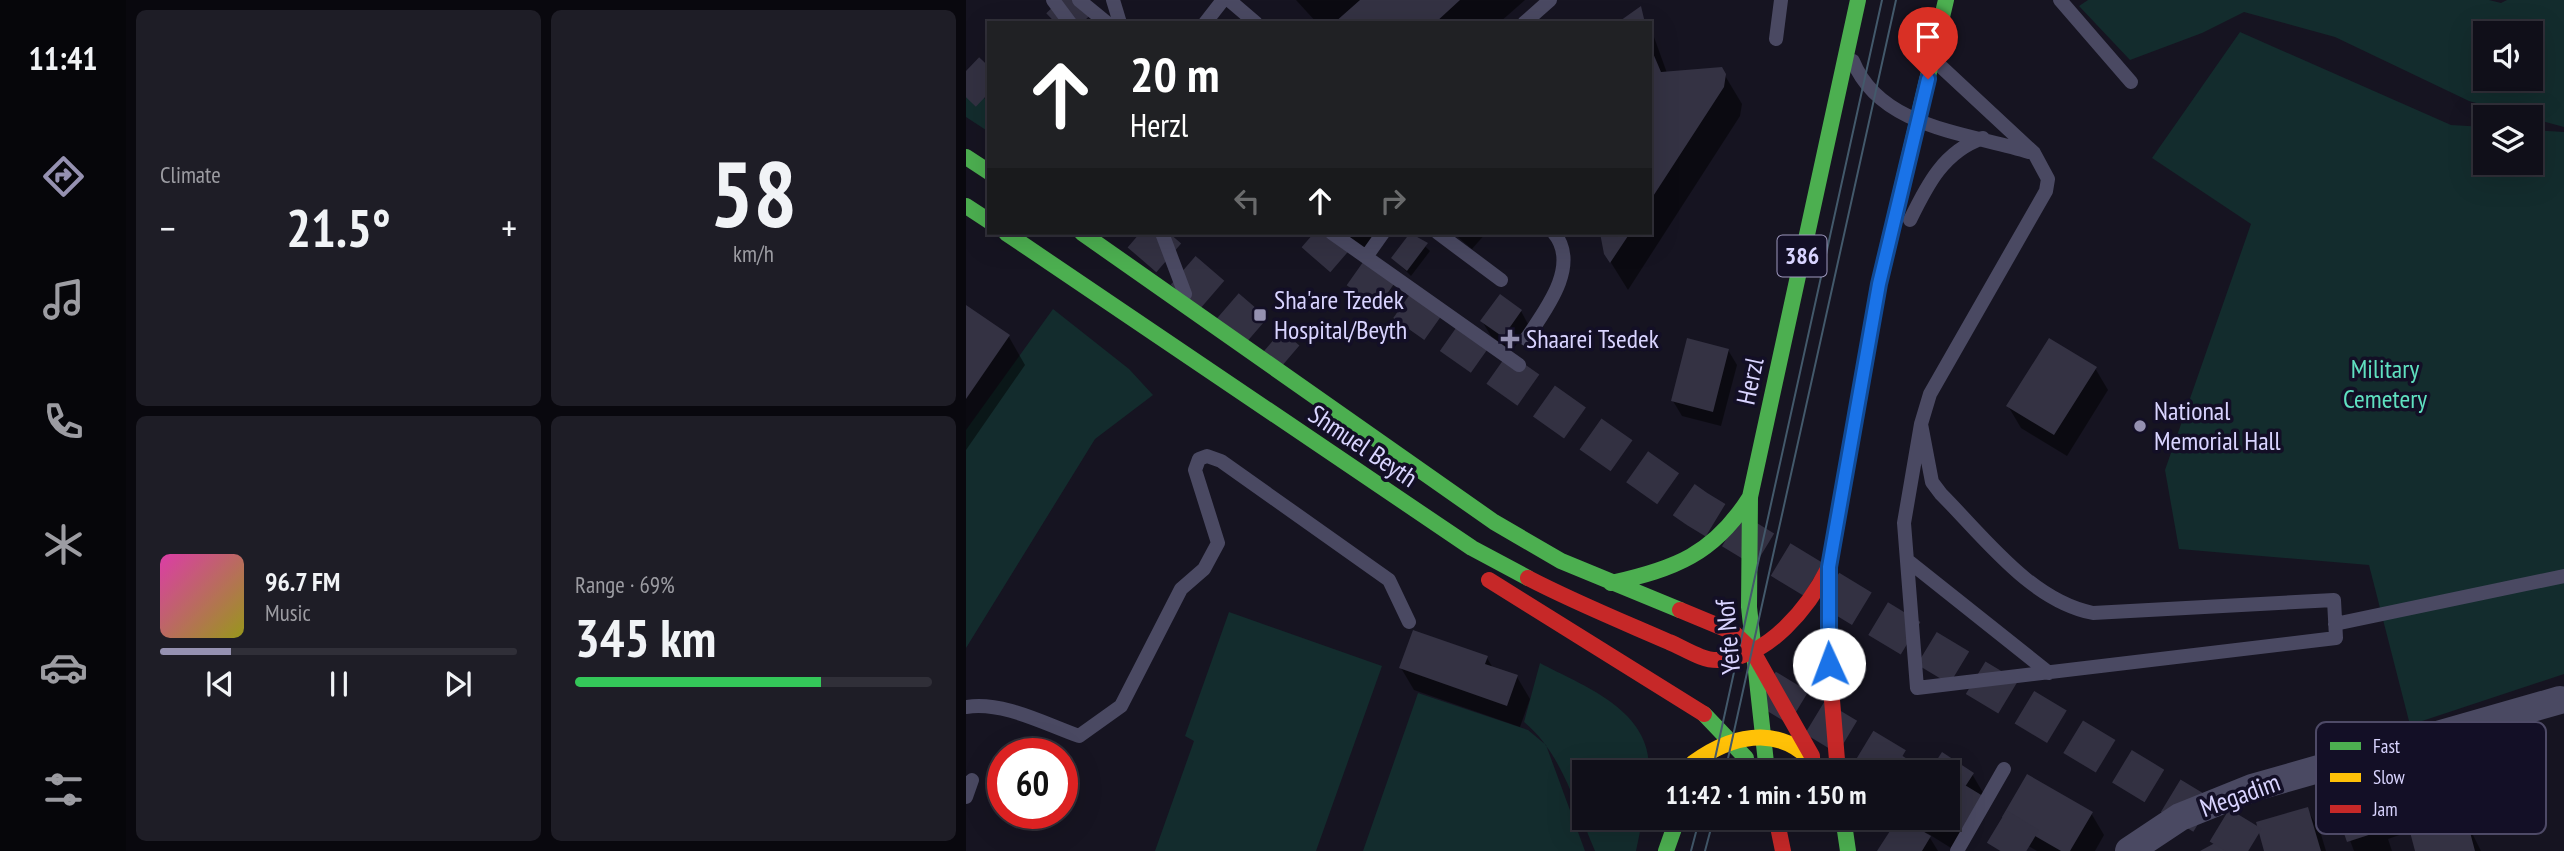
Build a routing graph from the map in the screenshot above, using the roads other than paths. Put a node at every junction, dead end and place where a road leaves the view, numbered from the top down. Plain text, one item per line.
1 (1079, 0) edge
2 (1113, 0) edge
3 (1223, 0) edge
4 (1229, 0) edge
5 (1550, 0) edge
6 (1781, 0) edge
7 (1858, 0) edge
8 (1946, 0) edge
9 (2060, 0) edge
10 (1056, 3) edge
11 (1069, 21) edge
12 (1105, 21) edge
13 (1119, 21) edge
14 (1207, 21) edge
15 (1254, 21) edge
16 (1526, 21) edge
17 (1776, 39) dead end
18 (1848, 47) junction
19 (1933, 59) junction
20 (2131, 82) dead end
21 (1919, 120) junction
22 (1983, 138) junction
23 (2034, 153) junction
24 (966, 157) edge
25 (987, 171) edge
26 (966, 206) edge
27 (987, 220) edge
28 (1012, 235) edge
29 (1163, 235) edge
30 (1335, 235) edge
31 (1382, 235) edge
32 (1441, 235) edge
33 (1556, 235) edge
34 (1100, 243) edge
35 (1068, 254) edge
36 (1366, 257) junction
37 (1501, 280) dead end
38 (1879, 284) junction
39 (1193, 311) junction
40 (1526, 339) dead end
41 (1519, 365) dead end
42 (1921, 424) junction
43 (1360, 474) junction
44 (1750, 497) junction
45 (1907, 560) junction
46 (1829, 567) junction
47 (2564, 576) edge
48 (1611, 583) junction
49 (1731, 587) dead end
50 (1724, 620) junction
51 (1409, 622) dead end
52 (2335, 624) junction
53 (1752, 650) junction
54 (1714, 667) junction
55 (2049, 673) junction
56 (2562, 699) edge
57 (966, 707) edge
58 (1706, 707) junction
59 (2482, 722) edge
60 (1763, 737) junction
61 (1732, 740) junction
62 (1812, 756) junction
63 (1694, 760) edge
64 (1698, 760) edge
65 (1747, 760) edge
66 (1766, 760) edge
67 (1814, 760) edge
68 (1837, 760) edge
69 (2004, 769) dead end
70 (2316, 770) edge
71 (972, 780) dead end
72 (966, 797) edge
73 (1673, 830) edge
74 (1779, 830) edge
75 (1845, 830) edge
76 (1666, 851) edge
77 (1783, 851) edge
78 (1848, 851) edge
79 (1956, 851) edge
80 (2129, 851) edge

1 - 12 lane
2 - 13 lane
3 - 14 lane
4 - 15 lane
5 - 16 lane
6 - 17 lane
7 - 18 street, Herzl / 386
8 - 19 street
9 - 20 lane
10 - 11 lane
18 - 21 lane
18 - 44 street, Herzl / 386
19 - 21 street
19 - 23 lane
21 - 22 lane
21 - 38 street
22 - 23 lane
22 - 38 lane
23 - 42 lane
24 - 25 street
26 - 27 street
28 - 35 street, Shmuel Beyth
29 - 39 lane
30 - 36 lane
31 - 36 lane
32 - 37 lane
33 - 40 lane
34 - 39 street, Shmuel Beyth
35 - 43 street, Shmuel Beyth
36 - 41 lane
38 - 46 street
39 - 48 street, Shmuel Beyth
42 - 45 lane
42 - 52 lane
43 - 54 street, Shmuel Beyth
43 - 58 street
44 - 48 street
44 - 49 street, Herzl
44 - 53 street, Yefe Nof / 386
45 - 55 lane
45 - 55 lane
46 - 53 street
46 - 68 street
47 - 52 lane
48 - 50 street, Shmuel Beyth
50 - 53 street, Shmuel Beyth
50 - 54 street
51 - 57 lane
52 - 55 lane
53 - 54 street
53 - 60 street, Yefe Nof / 386
53 - 62 street, Shmuel Beyth
56 - 59 street, Megadim
58 - 61 street
58 - 63 street
60 - 61 street
60 - 62 street
60 - 66 street, Yefe Nof / 386
61 - 64 street
61 - 65 street
62 - 67 street, Shmuel Beyth
69 - 79 lane
70 - 80 street, Megadim
71 - 72 lane
73 - 76 street
74 - 77 street
75 - 78 street

